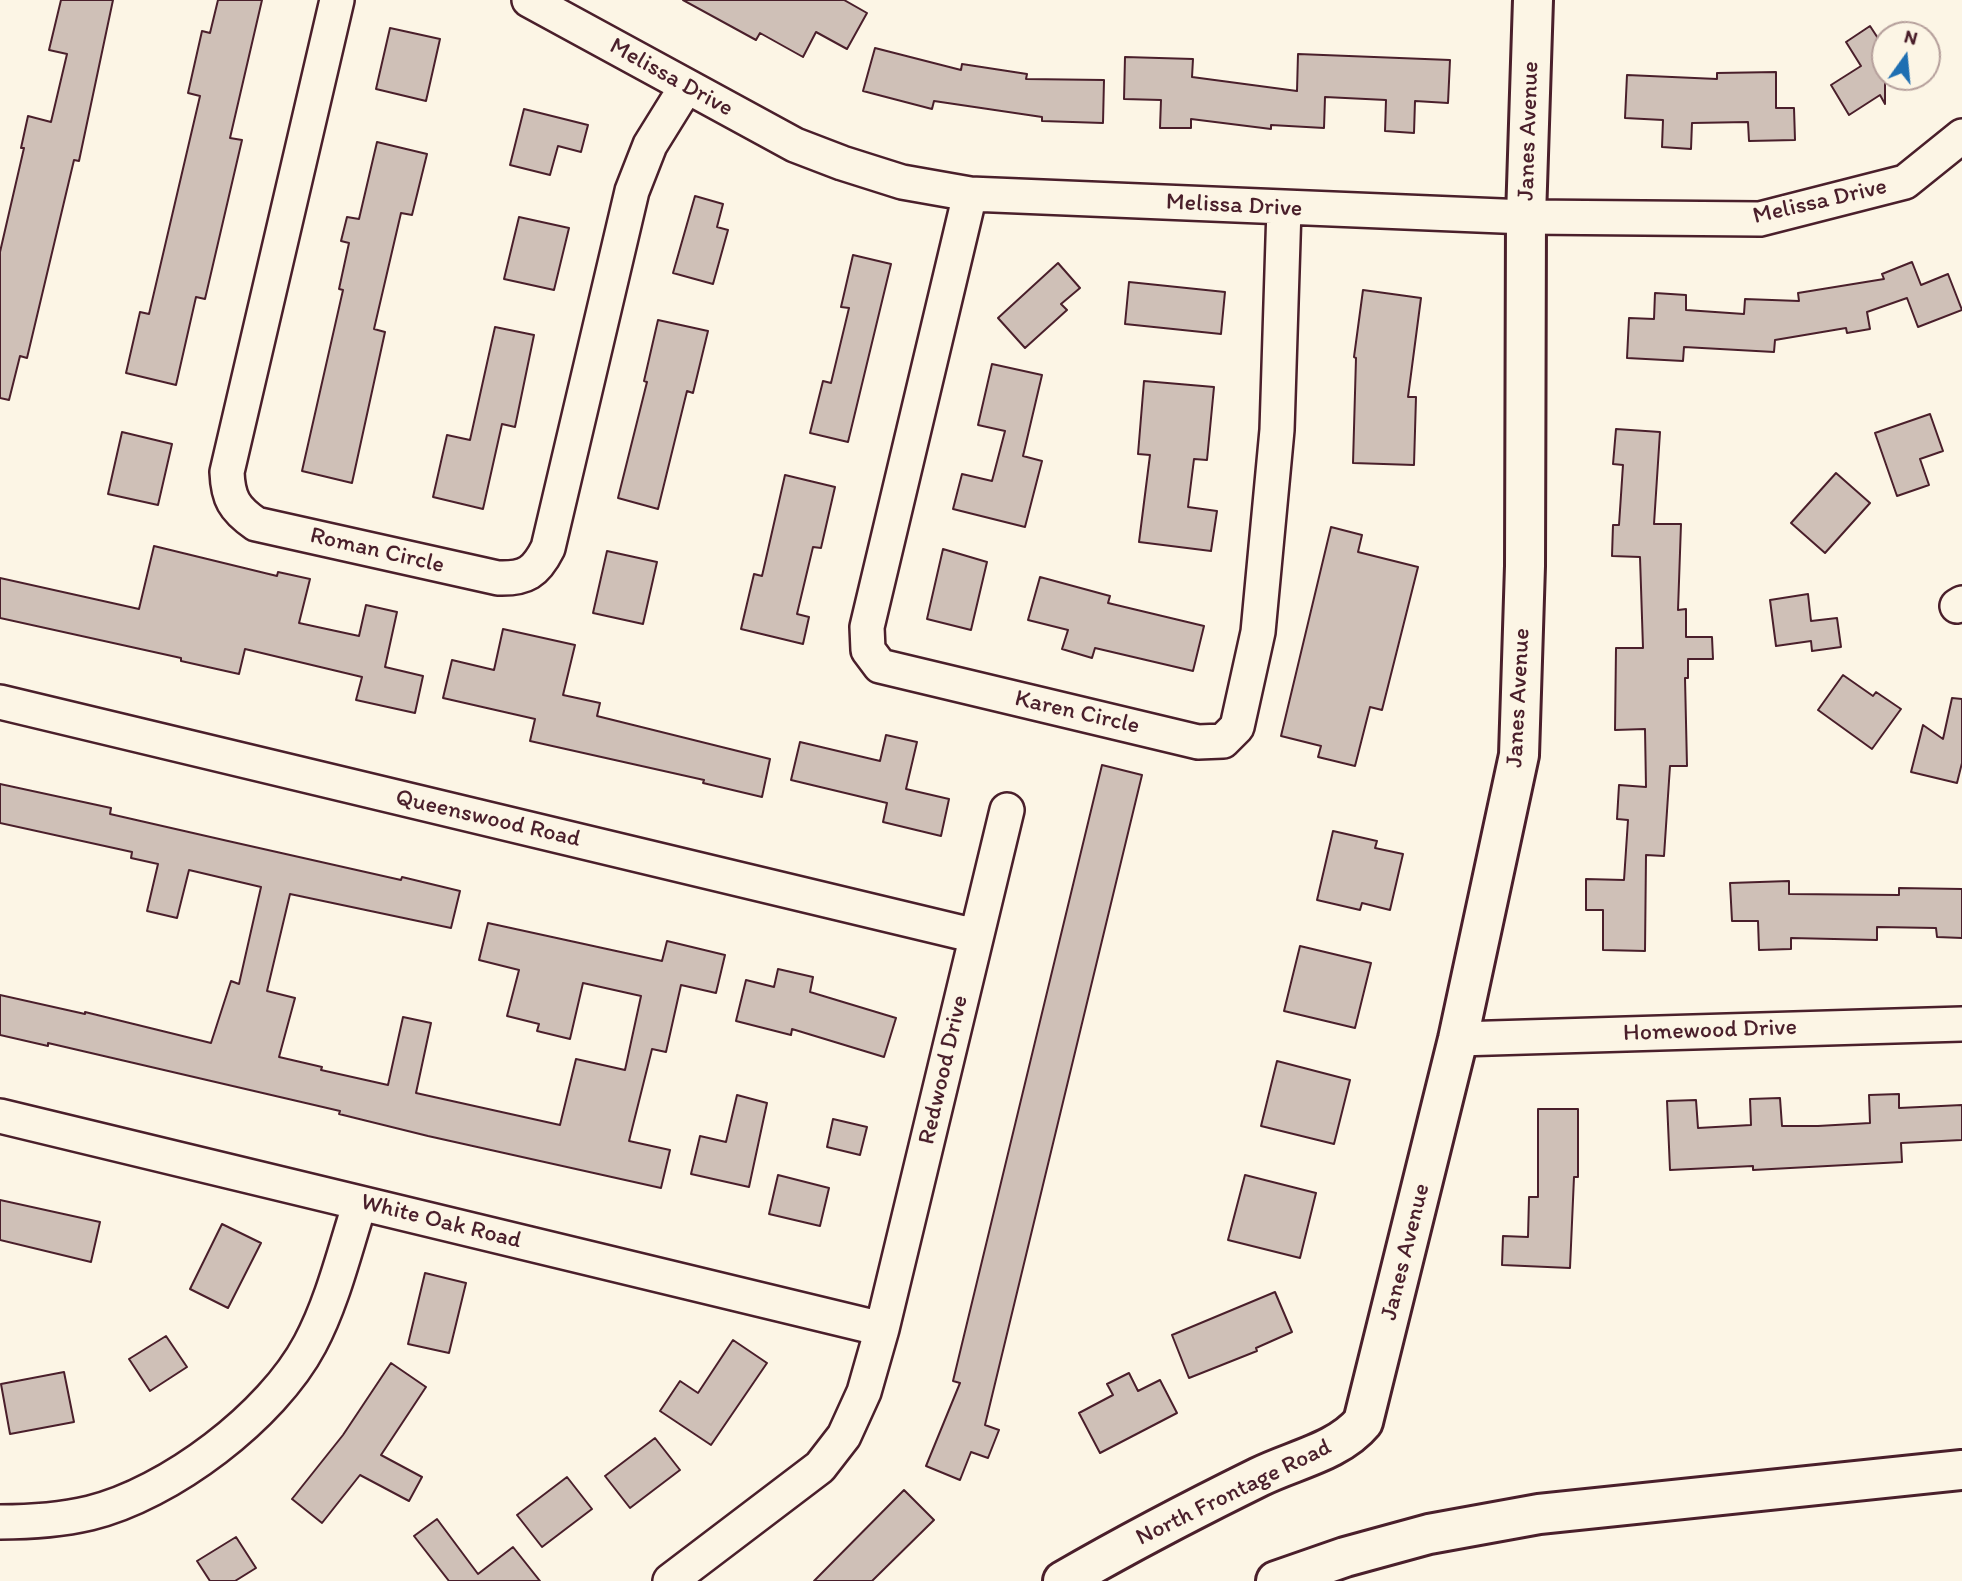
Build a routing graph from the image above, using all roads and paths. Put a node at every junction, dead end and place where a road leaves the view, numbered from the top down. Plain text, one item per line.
1 (337, 0) edge
2 (529, 0) edge
3 (1533, 0) edge
4 (686, 87) junction
5 (1962, 136) edge
6 (970, 194) junction
7 (1284, 208) junction
8 (1526, 217) junction
9 (0, 702) edge
10 (1007, 810) dead end
11 (976, 936) junction
12 (1962, 1024) edge
13 (1458, 1039) junction
14 (0, 1116) edge
15 (360, 1203) junction
16 (882, 1329) junction
17 (1375, 1380) joint
18 (1962, 1470) edge
19 (0, 1522) edge
20 (670, 1581) edge
21 (1063, 1581) edge
22 (1276, 1581) edge

1 - 4 street, Roman Circle
2 - 4 street, Melissa Drive
3 - 8 main road, Janes Avenue
4 - 6 street, Melissa Drive
5 - 8 street, Melissa Drive
6 - 7 street, Melissa Drive
6 - 7 street, Karen Circle
7 - 8 street, Melissa Drive
8 - 13 main road, Janes Avenue
9 - 11 street, Queenswood Road
10 - 11 street, Redwood Drive
11 - 16 street, Redwood Drive
12 - 13 street, Homewood Drive
13 - 17 main road, Janes Avenue
14 - 15 street, White Oak Road
15 - 16 street, White Oak Road
15 - 19 street
16 - 20 street, Redwood Drive
17 - 21 main road, North Frontage Road
18 - 22 main road

